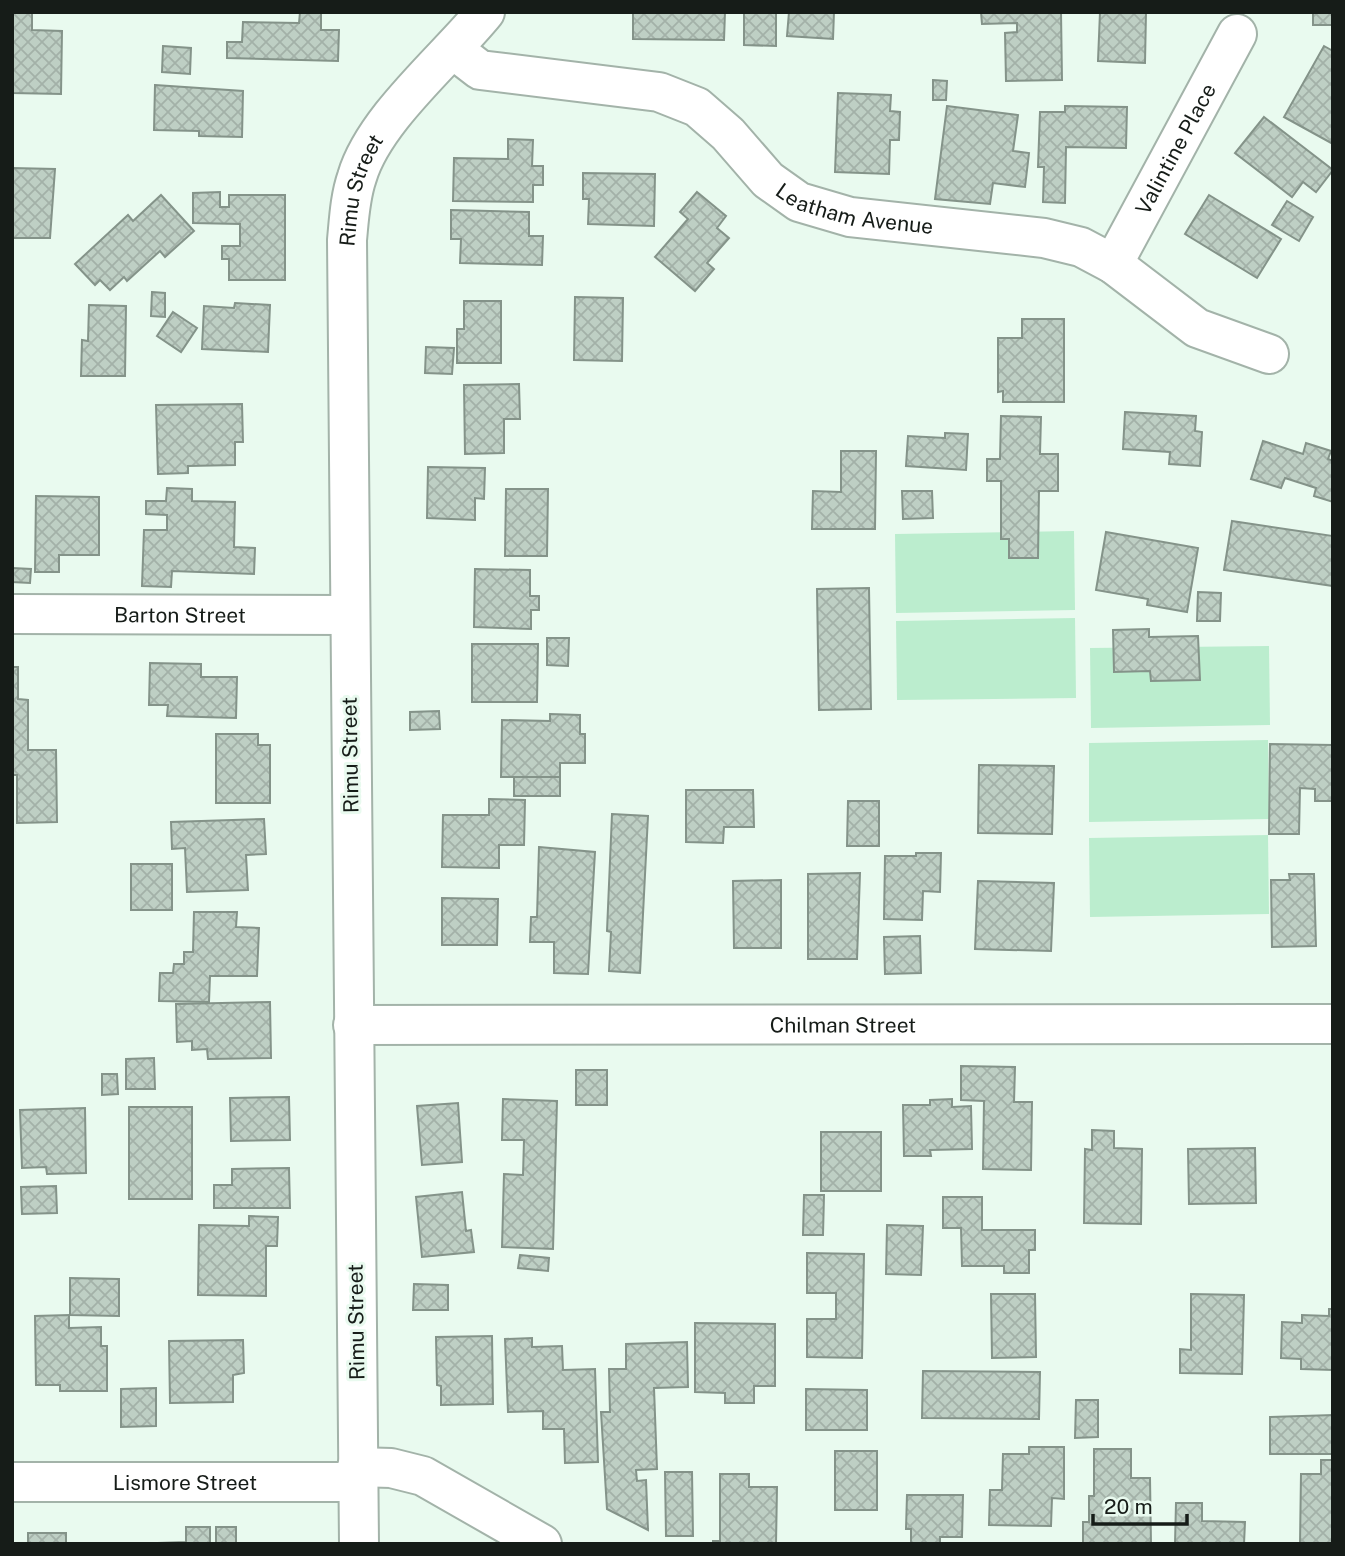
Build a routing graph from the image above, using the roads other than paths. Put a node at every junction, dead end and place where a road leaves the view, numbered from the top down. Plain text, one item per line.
1 (485, 12) edge
2 (1237, 34) dead end
3 (454, 50) junction
4 (1113, 264) junction
5 (1269, 354) dead end
6 (12, 614) edge
7 (349, 615) junction
8 (1333, 1024) edge
9 (353, 1025) junction
10 (357, 1475) junction
11 (12, 1482) edge
12 (359, 1544) edge
13 (542, 1544) edge

1 - 3 street, Rimu Street
2 - 4 street, Valintine Place
3 - 4 street, Leatham Avenue
3 - 7 street, Rimu Street
4 - 5 street, Leatham Avenue
6 - 7 street, Barton Street
7 - 9 street, Rimu Street
8 - 9 street, Chilman Street
9 - 10 street, Rimu Street
10 - 11 street, Lismore Street
10 - 12 street, Rimu Street
10 - 13 street, Lismore Street

